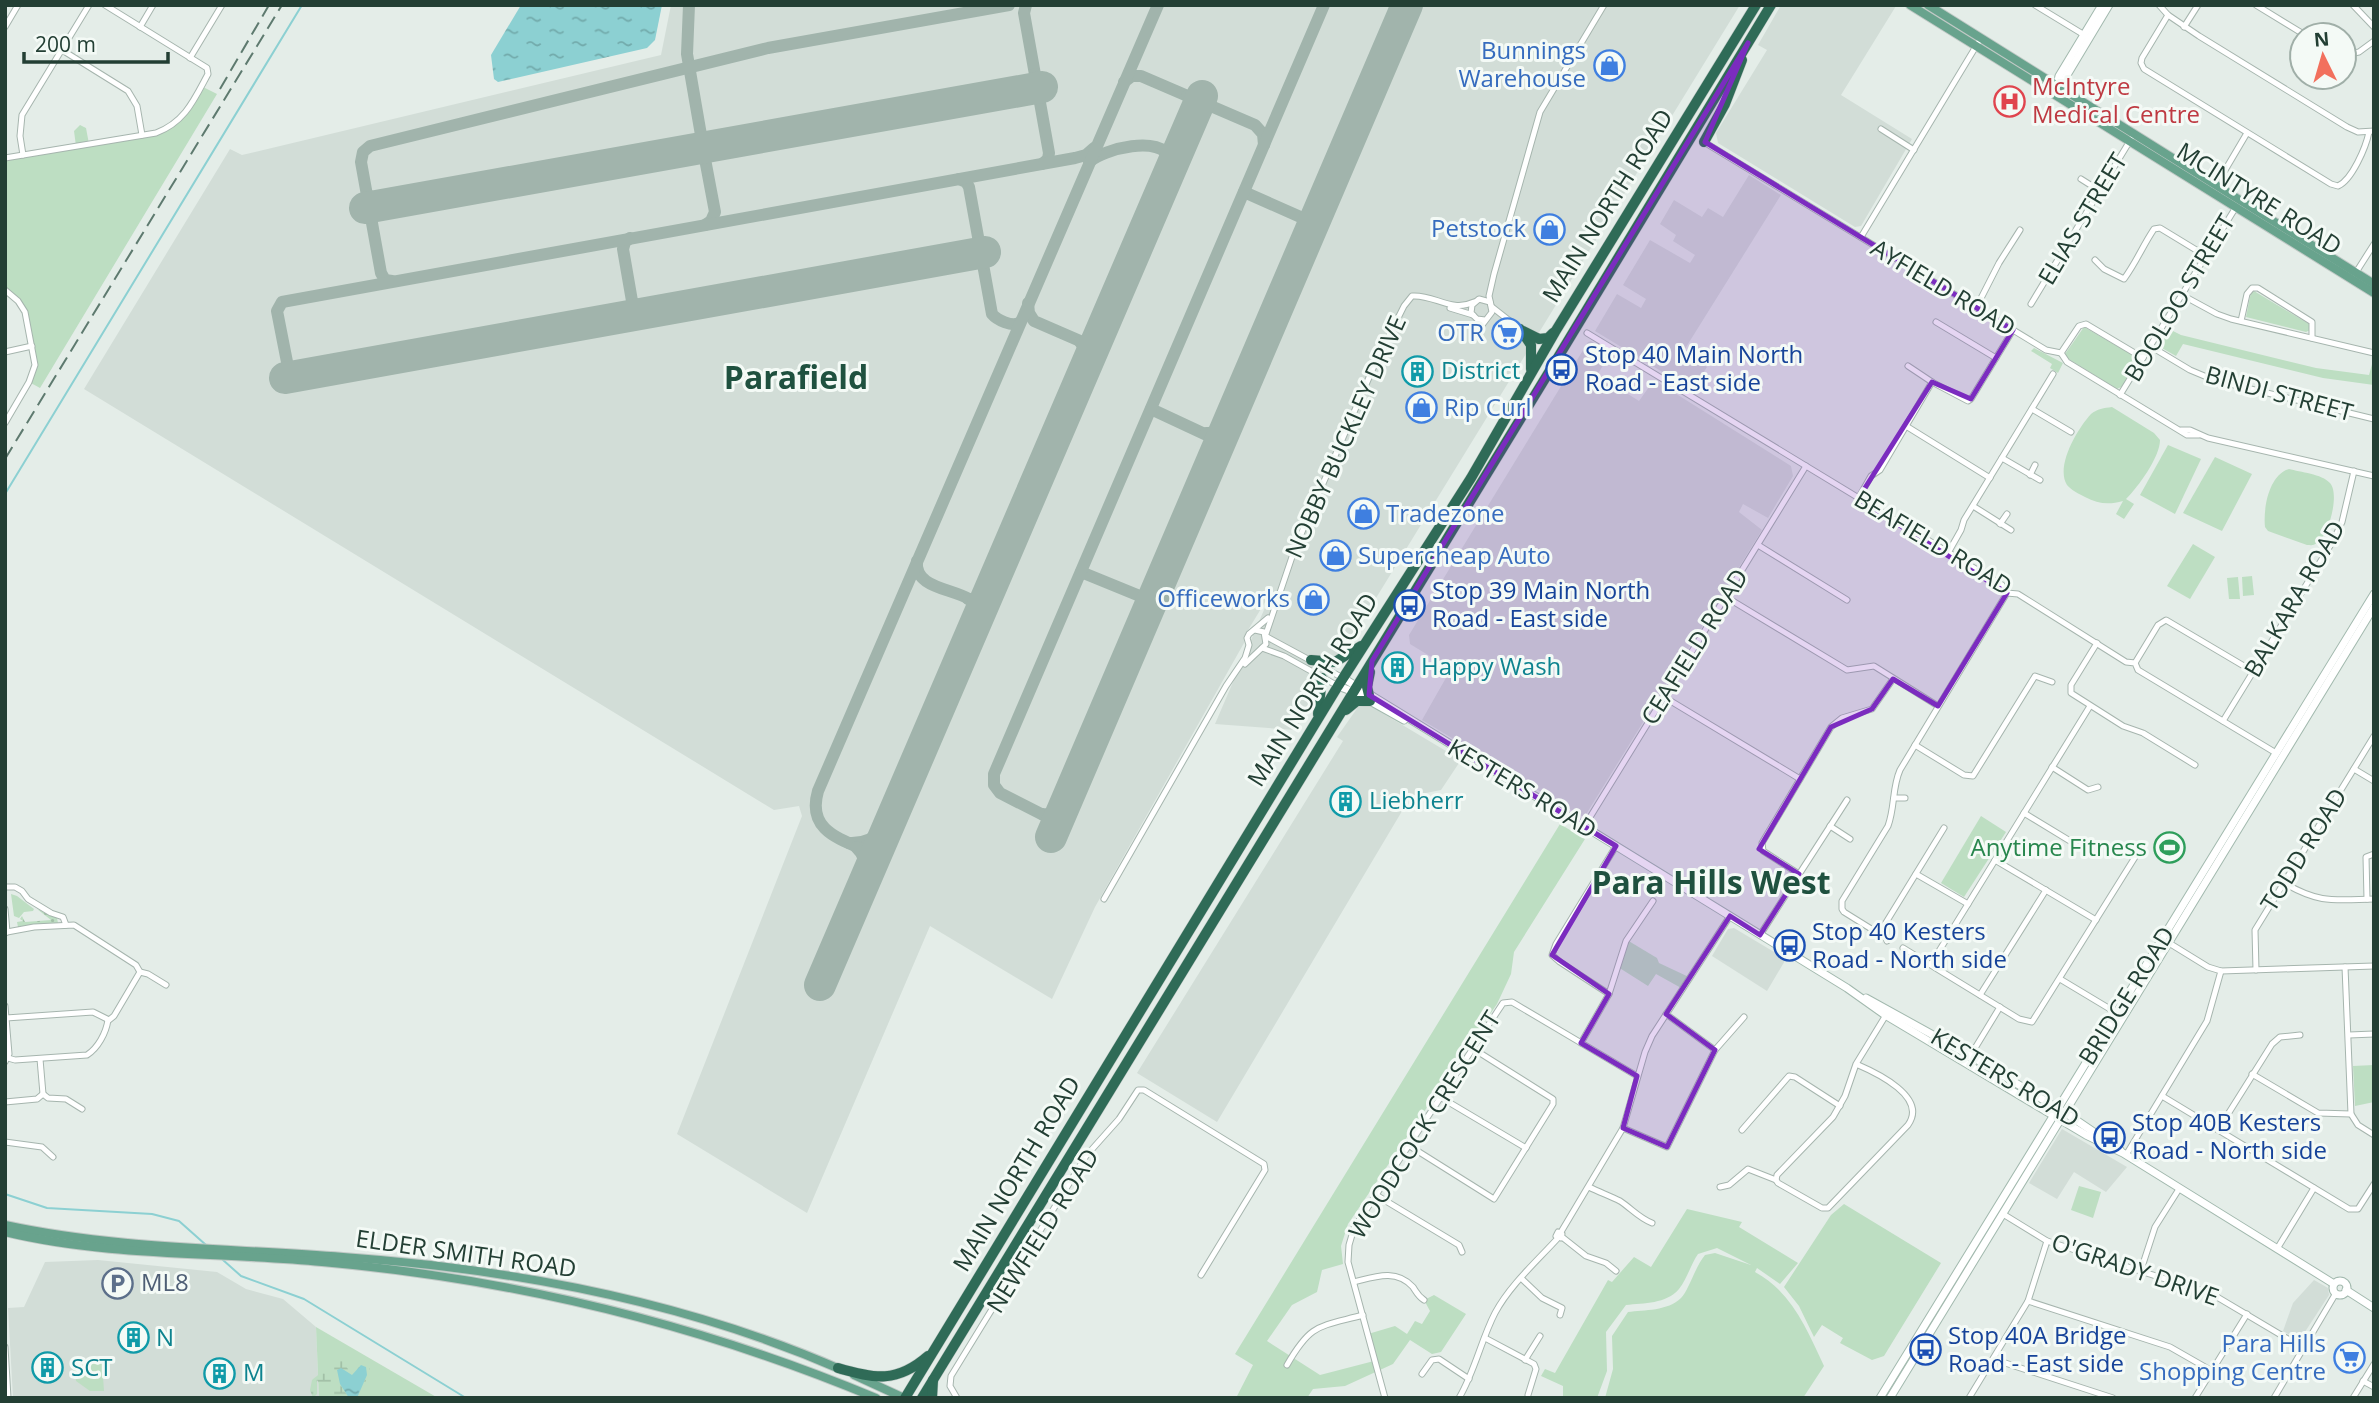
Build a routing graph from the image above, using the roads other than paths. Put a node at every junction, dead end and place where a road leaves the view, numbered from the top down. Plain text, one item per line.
1 (19, 5) edge
2 (89, 5) edge
3 (105, 5) edge
4 (153, 5) edge
5 (222, 5) edge
6 (1604, 5) edge
7 (1756, 5) edge
8 (1771, 5) edge
9 (1909, 5) edge
10 (1928, 5) edge
11 (2102, 5) edge
12 (2109, 5) edge
13 (2159, 5) edge
14 (2197, 5) edge
15 (2256, 5) edge
16 (2353, 5) edge
17 (2037, 6) edge
18 (2168, 15) junction
19 (2288, 25) edge
20 (5, 27) edge
21 (140, 27) junction
22 (2184, 27) junction
23 (2374, 27) edge
24 (2086, 36) junction
25 (2374, 41) edge
26 (1979, 42) junction
27 (1748, 43) junction
28 (62, 50) junction
29 (2358, 52) edge
30 (190, 58) junction
31 (2054, 89) junction
32 (1881, 129) dead end
33 (2371, 132) edge
34 (2247, 133) junction
35 (142, 135) junction
36 (2133, 137) junction
37 (1704, 142) joint
38 (1914, 150) junction
39 (23, 155) junction
40 (5, 158) edge
41 (2221, 177) dead end
42 (2081, 179) dead end
43 (2100, 191) junction
44 (2237, 205) junction
45 (2020, 230) dead end
46 (1861, 237) junction
47 (2374, 244) edge
48 (2206, 256) junction
49 (2095, 260) dead end
50 (1494, 274) junction
51 (2354, 277) junction
52 (2374, 284) edge
53 (5, 290) edge
54 (2374, 293) edge
55 (2182, 295) junction
56 (1476, 301) junction
57 (1444, 304) junction
58 (2031, 304) dead end
59 (1492, 306) junction
60 (1976, 308) junction
61 (1473, 316) junction
62 (1486, 319) junction
63 (2241, 321) junction
64 (1936, 322) dead end
65 (1518, 329) junction
66 (2013, 330) junction
67 (1555, 332) junction
68 (1587, 333) dead end
69 (2312, 338) junction
70 (33, 346) junction
71 (2150, 346) junction
72 (5, 352) edge
73 (2061, 353) junction
74 (2374, 353) edge
75 (1997, 358) junction
76 (2143, 358) junction
77 (1908, 366) dead end
78 (1531, 373) junction
79 (2053, 374) dead end
80 (1932, 382) junction
81 (2120, 396) junction
82 (2032, 409) junction
83 (2374, 419) edge
84 (5, 423) edge
85 (2059, 425) junction
86 (1906, 426) junction
87 (2055, 431) dead end
88 (2071, 432) dead end
89 (2002, 458) junction
90 (2035, 464) dead end
91 (1806, 467) junction
92 (2354, 471) junction
93 (2030, 475) junction
94 (2374, 476) edge
95 (1990, 478) junction
96 (2040, 481) dead end
97 (1858, 499) junction
98 (1973, 506) junction
99 (2007, 514) dead end
100 (2000, 524) junction
101 (2011, 530) dead end
102 (1758, 545) junction
103 (1948, 553) junction
104 (2007, 593) junction
105 (2373, 595) edge
106 (1726, 597) junction
107 (1847, 600) dead end
108 (2374, 607) edge
109 (1272, 612) junction
110 (1255, 629) junction
111 (1267, 636) junction
112 (1364, 643) junction
113 (2097, 643) junction
114 (1249, 645) junction
115 (1261, 649) junction
116 (1311, 660) junction
117 (1372, 661) junction
118 (2135, 663) junction
119 (2254, 672) junction
120 (1234, 674) junction
121 (1322, 678) junction
122 (1893, 679) junction
123 (1340, 682) junction
124 (2052, 682) dead end
125 (1355, 689) junction
126 (1664, 697) junction
127 (1369, 698) junction
128 (1938, 706) junction
129 (2090, 706) junction
130 (1340, 715) junction
131 (2223, 721) junction
132 (1316, 722) junction
133 (2374, 736) edge
134 (1915, 745) junction
135 (2279, 755) junction
136 (2195, 765) dead end
137 (2052, 767) junction
138 (2354, 769) junction
139 (1800, 779) junction
140 (2374, 781) edge
141 (2098, 787) dead end
142 (1905, 797) dead end
143 (1894, 798) junction
144 (1847, 800) dead end
145 (2024, 813) junction
146 (1830, 826) junction
147 (1945, 826) dead end
148 (1584, 827) junction
149 (1850, 839) dead end
150 (2075, 844) dead end
151 (1616, 846) junction
152 (2137, 854) dead end
153 (2374, 854) edge
154 (1995, 860) junction
155 (1799, 874) junction
156 (1916, 874) junction
157 (2284, 883) junction
158 (5, 887) edge
159 (2046, 890) junction
160 (1104, 899) dead end
161 (2370, 899) edge
162 (1653, 901) dead end
163 (1968, 904) junction
164 (5, 909) edge
165 (1730, 916) junction
166 (2096, 920) junction
167 (65, 925) junction
168 (1882, 929) junction
169 (6, 932) edge
170 (1760, 935) junction
171 (1887, 941) dead end
172 (2166, 941) junction
173 (1903, 948) dead end
174 (1931, 964) junction
175 (2374, 966) edge
176 (2345, 967) junction
177 (2256, 970) junction
178 (2221, 971) junction
179 (140, 972) junction
180 (2060, 979) junction
181 (166, 985) dead end
182 (1609, 994) junction
183 (1980, 995) junction
184 (5, 1006) edge
185 (2000, 1007) junction
186 (2110, 1009) dead end
187 (1887, 1012) junction
188 (1667, 1014) junction
189 (1744, 1017) dead end
190 (6, 1018) edge
191 (108, 1020) junction
192 (2032, 1022) junction
193 (2034, 1030) dead end
194 (2374, 1034) edge
195 (2301, 1035) dead end
196 (2348, 1035) junction
197 (1581, 1043) junction
198 (1472, 1048) junction
199 (1715, 1050) junction
200 (1971, 1056) junction
201 (40, 1059) junction
202 (7, 1060) edge
203 (1966, 1064) junction
204 (1856, 1065) junction
205 (2252, 1074) junction
206 (1637, 1076) junction
207 (43, 1094) junction
208 (2162, 1096) junction
209 (1440, 1097) junction
210 (2065, 1098) junction
211 (2045, 1101) junction
212 (5, 1102) edge
213 (1840, 1106) junction
214 (82, 1109) dead end
215 (2059, 1114) junction
216 (2351, 1114) junction
217 (1623, 1128) junction
218 (1742, 1130) dead end
219 (2218, 1130) junction
220 (2374, 1135) edge
221 (5, 1142) edge
222 (1408, 1145) junction
223 (1526, 1148) junction
224 (2125, 1154) junction
225 (53, 1157) dead end
226 (1776, 1180) junction
227 (2374, 1184) edge
228 (1589, 1187) junction
229 (1720, 1187) dead end
230 (2314, 1188) junction
231 (2179, 1189) junction
232 (1376, 1195) junction
233 (1999, 1212) junction
234 (1652, 1223) dead end
235 (5, 1225) edge
236 (5, 1235) edge
237 (1560, 1236) junction
238 (2047, 1241) junction
239 (2277, 1249) junction
240 (204, 1251) junction
241 (226, 1252) junction
242 (1462, 1252) dead end
243 (2141, 1270) junction
244 (1616, 1271) dead end
245 (1201, 1275) dead end
246 (523, 1278) junction
247 (1522, 1279) junction
248 (1354, 1282) junction
249 (2334, 1284) junction
250 (508, 1287) junction
251 (2346, 1290) junction
252 (536, 1293) junction
253 (2336, 1293) junction
254 (1424, 1300) dead end
255 (2028, 1301) junction
256 (2374, 1308) edge
257 (2247, 1314) junction
258 (1363, 1315) junction
259 (1559, 1315) dead end
260 (1541, 1336) dead end
261 (1485, 1338) junction
262 (5, 1348) edge
263 (2303, 1348) junction
264 (936, 1349) junction
265 (1993, 1359) junction
266 (1525, 1360) junction
267 (2374, 1364) edge
268 (1287, 1365) dead end
269 (838, 1368) junction
270 (1902, 1370) junction
271 (2212, 1371) junction
272 (1422, 1374) dead end
273 (933, 1379) junction
274 (1469, 1379) junction
275 (2363, 1381) junction
276 (2374, 1387) edge
277 (1528, 1395) dead end
278 (8, 1398) edge
279 (876, 1398) edge
280 (905, 1398) edge
281 (922, 1398) edge
282 (932, 1398) edge
283 (957, 1398) edge
284 (1385, 1398) edge
285 (1459, 1398) edge
286 (1880, 1398) edge
287 (1890, 1398) edge
288 (1969, 1398) edge
289 (2113, 1398) edge
290 (2195, 1398) edge
291 (2274, 1398) edge
292 (2353, 1398) edge

1 - 20 street
2 - 28 street
3 - 21 street
4 - 21 street
5 - 30 street
6 - 50 street
7 - 67 highway, MAIN NORTH ROAD
8 - 27 highway, MAIN NORTH ROAD
9 - 26 main road, MCINTYRE ROAD
10 - 26 main road, MCINTYRE ROAD
11 - 24 main road
12 - 24 main road
13 - 18 street
14 - 22 street
15 - 19 street
16 - 23 street
17 - 24 street
18 - 22 street
18 - 34 street
21 - 30 street
22 - 33 street
24 - 31 main road
25 - 29 street
26 - 31 main road, MCINTYRE ROAD
26 - 38 street
27 - 37 highway
27 - 117 highway, MAIN NORTH ROAD
28 - 35 street
28 - 39 street
30 - 35 street
31 - 36 main road, MCINTYRE ROAD
32 - 38 street
33 - 34 street
34 - 41 street
35 - 39 street
36 - 43 street, ELIAS STREET
36 - 44 main road, MCINTYRE ROAD
37 - 46 street, AYFIELD ROAD
38 - 46 street
39 - 40 street
42 - 43 street
43 - 58 street, ELIAS STREET
44 - 48 street, BOOLOO STREET
44 - 51 main road, MCINTYRE ROAD
45 - 60 street
46 - 60 street, AYFIELD ROAD
47 - 51 street
48 - 49 street
48 - 55 street, BOOLOO STREET
50 - 56 street
50 - 59 street
51 - 52 main road, MCINTYRE ROAD
51 - 54 main road, MCINTYRE ROAD
53 - 70 street
55 - 63 street
55 - 71 street, BOOLOO STREET
56 - 57 street, NOBBY BUCKLEY DRIVE
56 - 59 street
56 - 61 street
57 - 61 street, NOBBY BUCKLEY DRIVE
57 - 109 street, NOBBY BUCKLEY DRIVE
59 - 62 street
59 - 65 street
60 - 66 street, AYFIELD ROAD
61 - 62 street
61 - 62 street
62 - 65 street
63 - 69 street
63 - 69 street
64 - 75 street
65 - 67 highway
65 - 78 highway
66 - 73 street, AYFIELD ROAD
66 - 75 street
67 - 78 highway, MAIN NORTH ROAD
68 - 91 street, BEAFIELD ROAD
69 - 74 street
70 - 72 street
70 - 84 street
71 - 76 street, BOOLOO STREET
71 - 83 street, BINDI STREET
73 - 76 street
73 - 81 street, AYFIELD ROAD
75 - 80 street
76 - 81 street, BOOLOO STREET
77 - 80 street
78 - 112 highway, MAIN NORTH ROAD
79 - 82 street
80 - 86 street
81 - 92 street, AYFIELD ROAD
82 - 85 street
82 - 89 street
85 - 87 street
85 - 88 street
86 - 95 street
86 - 97 street
89 - 93 street
89 - 95 street
90 - 93 street
91 - 97 street, BEAFIELD ROAD
91 - 102 street, CEAFIELD ROAD
92 - 94 street, AYFIELD ROAD
92 - 119 street, BALKARA ROAD
93 - 96 street
95 - 98 street
97 - 103 street, BEAFIELD ROAD
98 - 100 street
98 - 103 street
99 - 100 street
100 - 101 street
102 - 106 street, CEAFIELD ROAD
102 - 107 street
103 - 104 street, BEAFIELD ROAD
104 - 113 street, BEAFIELD ROAD
104 - 128 street
105 - 135 main road, BRIDGE ROAD
106 - 122 street
106 - 126 street, CEAFIELD ROAD
108 - 135 main road, BRIDGE ROAD
109 - 110 street, NOBBY BUCKLEY DRIVE
109 - 111 street, NOBBY BUCKLEY DRIVE
110 - 111 street
110 - 114 street
111 - 115 street
111 - 116 street, KESTERS ROAD
112 - 116 highway
112 - 123 highway, MAIN NORTH ROAD
113 - 118 street, BEAFIELD ROAD
113 - 129 street
114 - 115 street
114 - 120 street
115 - 120 street
115 - 121 street, KESTERS ROAD
116 - 123 street, KESTERS ROAD
117 - 125 highway, MAIN NORTH ROAD
117 - 127 highway
118 - 119 street
118 - 131 street, BEAFIELD ROAD
119 - 131 street, BALKARA ROAD
120 - 160 street
121 - 123 street, KESTERS ROAD
121 - 132 highway
122 - 128 street
122 - 139 street
123 - 125 main road, KESTERS ROAD
123 - 132 highway, MAIN NORTH ROAD
124 - 134 street
125 - 127 main road, KESTERS ROAD
125 - 130 highway, MAIN NORTH ROAD
126 - 139 street
126 - 148 street, CEAFIELD ROAD
127 - 130 highway
127 - 148 main road, KESTERS ROAD
128 - 134 street
129 - 136 street
129 - 137 street
130 - 273 highway, MAIN NORTH ROAD
131 - 135 street, BEAFIELD ROAD
132 - 264 highway, MAIN NORTH ROAD
133 - 138 street, TODD ROAD
134 - 143 street
135 - 172 main road, BRIDGE ROAD
137 - 141 street
137 - 145 street
138 - 140 street
138 - 157 street, TODD ROAD
139 - 155 street
142 - 143 street
143 - 168 street
144 - 146 street
145 - 150 street
145 - 154 street
146 - 149 street
146 - 155 street
147 - 156 street
148 - 151 main road, KESTERS ROAD
151 - 165 main road, KESTERS ROAD
151 - 182 street
152 - 166 street
153 - 161 street
154 - 159 street
154 - 163 street
155 - 170 street
156 - 163 street
156 - 168 street
157 - 161 street
157 - 177 street, TODD ROAD
158 - 167 street
159 - 166 street
159 - 183 street
162 - 182 street
163 - 174 street
164 - 169 street
165 - 170 main road, KESTERS ROAD
165 - 188 street
166 - 180 street
167 - 169 street
167 - 179 street
168 - 171 street
170 - 187 main road, KESTERS ROAD
172 - 178 street
172 - 210 main road, BRIDGE ROAD
172 - 215 main road, BRIDGE ROAD
173 - 174 street
174 - 183 street
175 - 176 street
176 - 177 street
176 - 196 street
177 - 178 street
178 - 208 street
179 - 181 street
179 - 191 street
180 - 186 street
180 - 192 street
182 - 197 street
183 - 185 street
184 - 190 street
185 - 192 street
185 - 200 street
187 - 200 main road, KESTERS ROAD
187 - 203 main road, KESTERS ROAD
187 - 204 street
188 - 199 street
188 - 206 street
189 - 199 street
190 - 191 street
190 - 202 street
191 - 201 street
192 - 193 street
194 - 196 street
195 - 205 street
196 - 216 street
197 - 198 street, WOODCOCK CRESCENT
197 - 206 street, WOODCOCK CRESCENT
198 - 209 street, WOODCOCK CRESCENT
198 - 223 street
199 - 217 street
200 - 203 street
200 - 211 main road, KESTERS ROAD
201 - 202 street
201 - 207 street
203 - 215 main road, KESTERS ROAD
204 - 213 street
204 - 226 street
205 - 216 street
205 - 219 street
206 - 217 street
207 - 212 street
207 - 214 street
208 - 219 street
208 - 224 street
209 - 222 street, WOODCOCK CRESCENT
209 - 223 street
210 - 211 main road
210 - 215 main road, BRIDGE ROAD
211 - 215 main road, KESTERS ROAD
213 - 218 street
213 - 226 street
215 - 224 main road, KESTERS ROAD
215 - 233 main road, BRIDGE ROAD
216 - 220 street
217 - 228 street
219 - 230 street
221 - 225 street
222 - 223 street
222 - 232 street, WOODCOCK CRESCENT
224 - 231 main road, KESTERS ROAD
226 - 229 street
227 - 230 street
228 - 234 street
228 - 237 street
230 - 239 street
231 - 239 main road, KESTERS ROAD
231 - 243 street
232 - 242 street
232 - 248 street, WOODCOCK CRESCENT
233 - 238 street, O'GRADY DRIVE
233 - 270 main road, BRIDGE ROAD
235 - 240 main road, ELDER SMITH ROAD
236 - 240 main road, ELDER SMITH ROAD
237 - 244 street
237 - 247 street
238 - 243 street, O'GRADY DRIVE
238 - 255 street
239 - 249 main road, KESTERS ROAD
240 - 241 main road, ELDER SMITH ROAD
241 - 246 main road, ELDER SMITH ROAD
241 - 250 main road, ELDER SMITH ROAD
243 - 257 street, O'GRADY DRIVE
245 - 283 street, NEWFIELD ROAD
246 - 250 main road
246 - 252 main road
246 - 269 main road, ELDER SMITH ROAD
247 - 259 street
247 - 261 street
248 - 254 street
248 - 258 street, WOODCOCK CRESCENT
249 - 251 main road
249 - 253 main road
250 - 252 main road, ELDER SMITH ROAD
251 - 253 main road
251 - 256 main road
252 - 279 main road, ELDER SMITH ROAD
253 - 263 street
255 - 265 street
255 - 271 street
257 - 263 street, O'GRADY DRIVE
257 - 271 street
258 - 268 street
258 - 284 street, WOODCOCK CRESCENT
260 - 266 street
261 - 266 street
261 - 274 street
262 - 278 street
263 - 291 street
264 - 269 highway
264 - 280 highway, MAIN NORTH ROAD
265 - 288 street
265 - 289 street
266 - 277 street
267 - 275 street
269 - 280 main road, ELDER SMITH ROAD
270 - 286 main road, BRIDGE ROAD
270 - 287 main road, BRIDGE ROAD
271 - 290 street
272 - 274 street
273 - 281 highway, MAIN NORTH ROAD
273 - 282 highway
274 - 285 street
275 - 276 street
275 - 292 street

